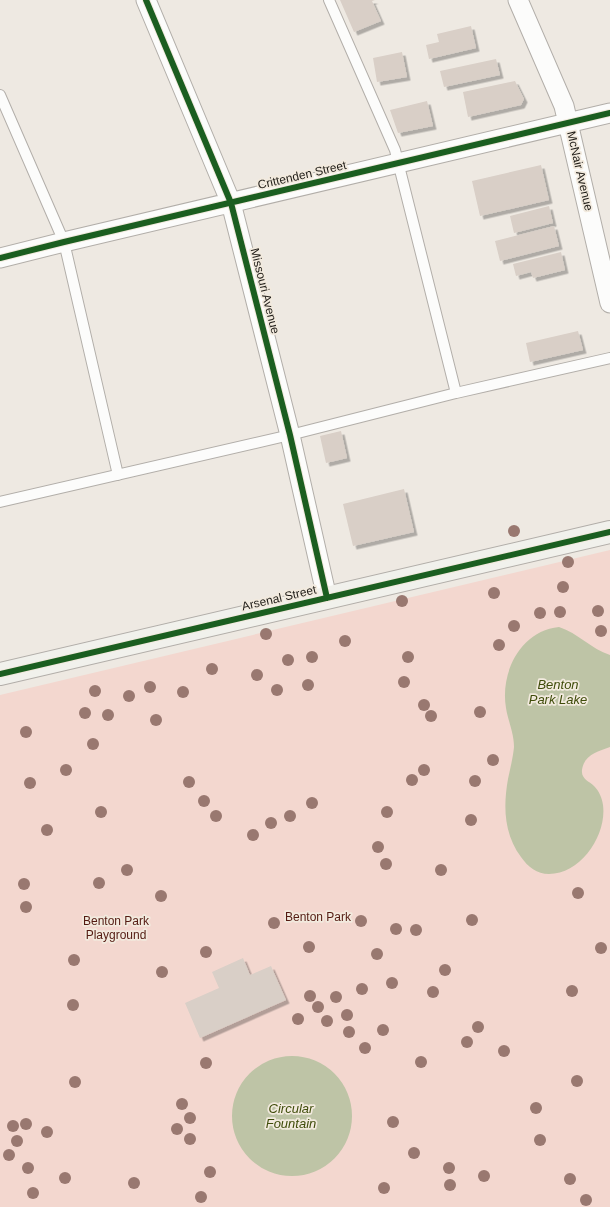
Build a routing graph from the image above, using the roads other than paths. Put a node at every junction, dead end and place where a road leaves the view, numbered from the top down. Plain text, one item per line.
1 (146, 0) edge
2 (329, 0) edge
3 (518, 0) edge
4 (0, 95) edge
5 (610, 113) edge
6 (569, 123) junction
7 (398, 163) junction
8 (231, 203) junction
9 (64, 242) junction
10 (0, 258) edge
11 (610, 303) edge
12 (610, 358) edge
13 (456, 393) junction
14 (290, 435) junction
15 (118, 475) junction
16 (0, 502) edge
17 (610, 532) edge
18 (327, 598) junction
19 (0, 674) edge

1 - 8 street, Missouri Avenue
2 - 7 lane
3 - 6 street, McNair Avenue
4 - 9 lane
5 - 6 street, Crittenden Street
6 - 7 street, Crittenden Street
6 - 11 street, McNair Avenue
7 - 8 street, Crittenden Street
7 - 13 lane
8 - 9 street, Crittenden Street
8 - 14 street, Missouri Avenue
9 - 10 street, Crittenden Street
9 - 15 lane
12 - 13 lane
13 - 14 lane
14 - 15 lane
14 - 18 street, Missouri Avenue
15 - 16 lane
17 - 18 main road, Arsenal Street
18 - 19 main road, Arsenal Street

